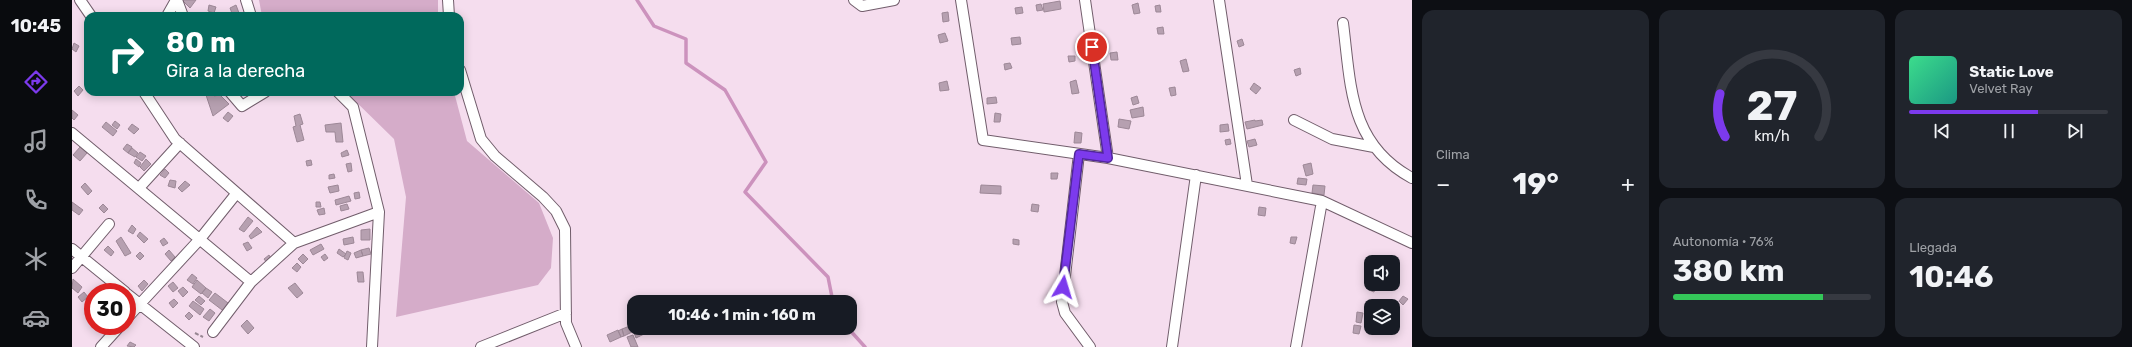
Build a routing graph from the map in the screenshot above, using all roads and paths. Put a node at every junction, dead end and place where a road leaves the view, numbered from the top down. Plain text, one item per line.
1 (80, 0) edge
2 (176, 0) edge
3 (246, 0) edge
4 (448, 0) edge
5 (854, 0) edge
6 (894, 0) edge
7 (961, 0) edge
8 (1085, 0) edge
9 (1219, 0) edge
10 (88, 12) edge
11 (169, 12) edge
12 (181, 12) edge
13 (250, 12) edge
14 (449, 12) edge
15 (1343, 23) dead end
16 (464, 83) edge
17 (147, 96) edge
18 (233, 96) edge
19 (258, 96) edge
20 (342, 96) edge
21 (1294, 120) dead end
22 (72, 133) edge
23 (180, 143) junction
24 (1374, 147) junction
25 (1079, 154) junction
26 (1108, 158) junction
27 (1196, 175) junction
28 (1412, 178) edge
29 (1247, 185) junction
30 (139, 188) junction
31 (236, 194) junction
32 (1322, 201) junction
33 (378, 212) junction
34 (109, 224) dead end
35 (200, 239) junction
36 (294, 243) junction
37 (1412, 243) edge
38 (72, 249) edge
39 (82, 256) junction
40 (72, 268) edge
41 (251, 282) junction
42 (114, 283) edge
43 (136, 301) edge
44 (140, 304) junction
45 (136, 308) edge
46 (566, 313) junction
47 (213, 332) dead end
48 (112, 335) edge
49 (101, 347) edge
50 (194, 347) edge
51 (372, 347) edge
52 (481, 347) edge
53 (576, 347) edge
54 (1090, 347) edge
55 (1172, 347) edge
56 (1296, 347) edge

1 - 10 street
2 - 11 street
2 - 12 street
3 - 13 street
4 - 14 street
5 - 6 street
7 - 25 street
8 - 26 street
9 - 29 street
15 - 24 street
16 - 46 street
17 - 23 street
18 - 19 street
20 - 33 street
21 - 24 street
22 - 30 street
23 - 30 street
23 - 31 street
24 - 28 street
25 - 26 street
25 - 54 street
26 - 27 street
27 - 29 street
27 - 55 street
29 - 32 street
30 - 35 street
31 - 35 street
31 - 36 street
32 - 37 street
32 - 56 street
33 - 36 street
33 - 51 street
34 - 39 street
35 - 41 street
35 - 44 street
36 - 41 street
38 - 39 street
39 - 40 street
39 - 42 street
41 - 47 street
43 - 44 street
44 - 45 street
44 - 50 street
46 - 52 street
46 - 53 street
48 - 49 street

